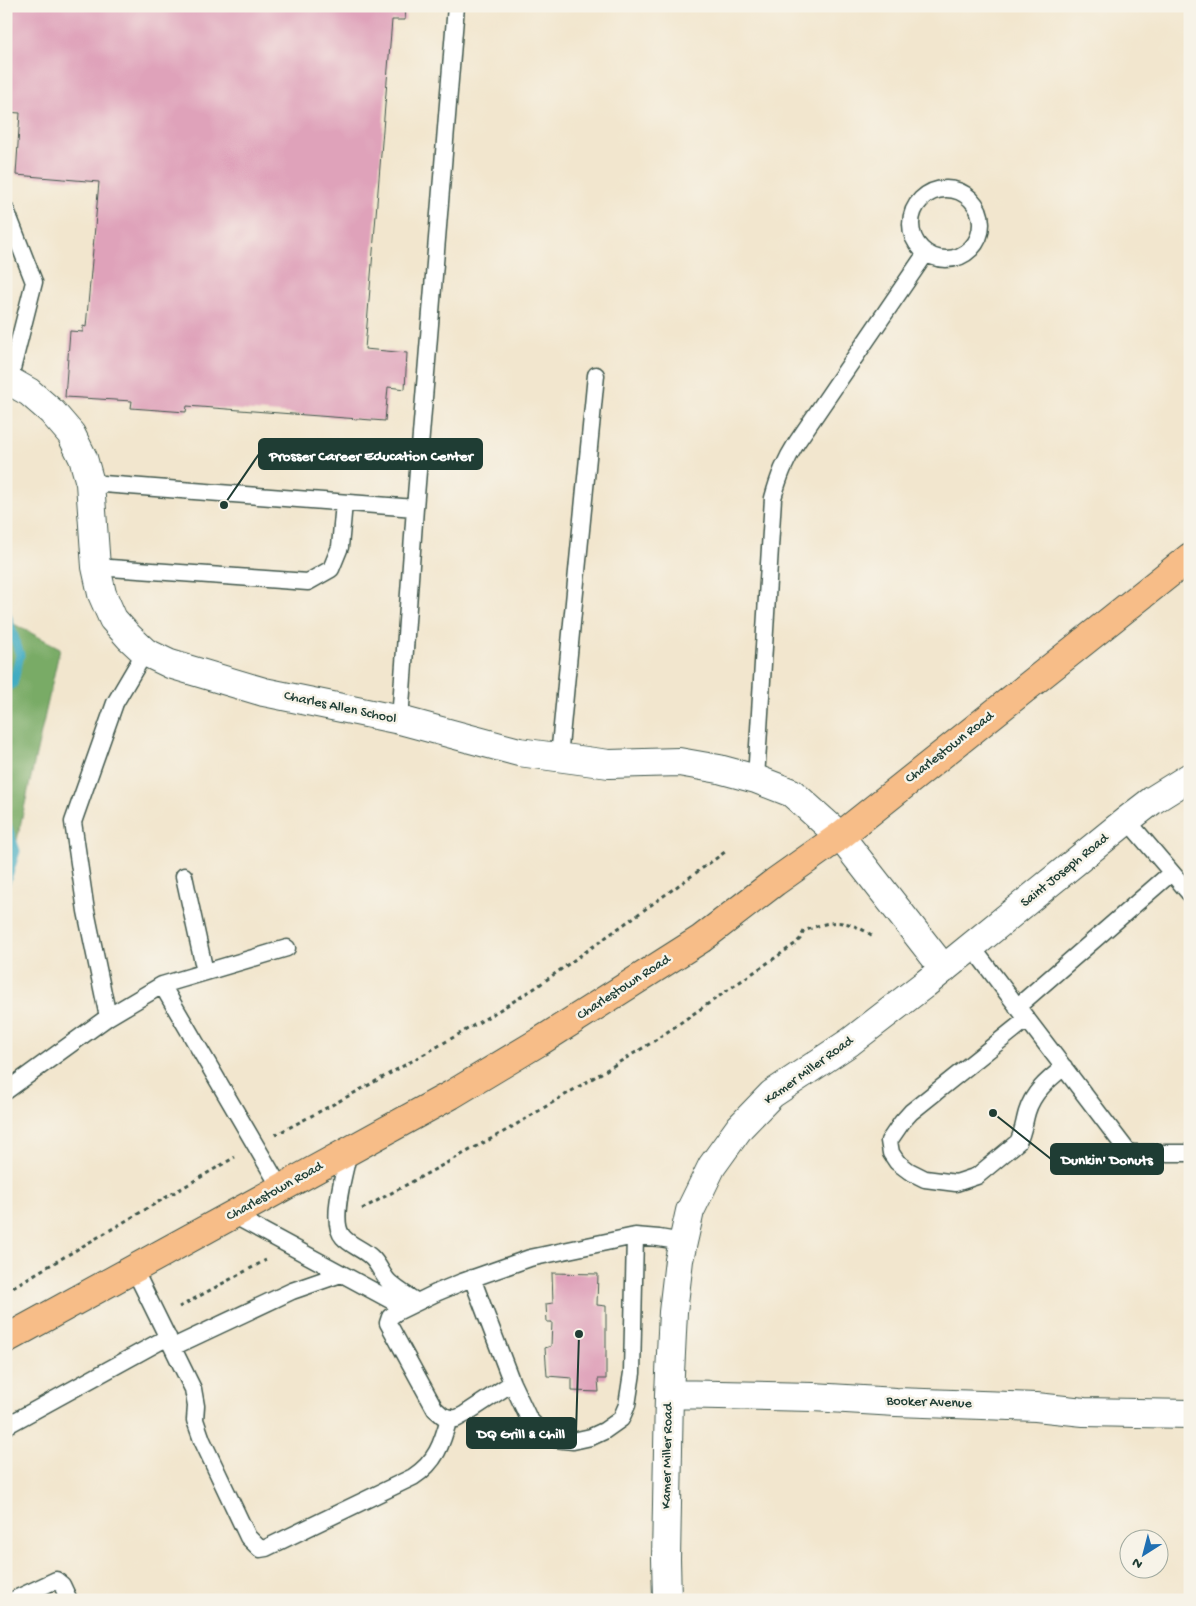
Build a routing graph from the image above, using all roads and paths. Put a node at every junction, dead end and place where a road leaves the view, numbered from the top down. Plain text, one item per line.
1 (456, 6) edge
2 (6, 210) edge
3 (10, 227) edge
4 (926, 253) junction
5 (596, 375) dead end
6 (8, 380) edge
7 (90, 483) junction
8 (344, 503) junction
9 (415, 508) junction
10 (1190, 558) edge
11 (96, 567) junction
12 (146, 652) junction
13 (400, 720) junction
14 (559, 757) junction
15 (1190, 778) edge
16 (756, 779) junction
17 (1127, 820) junction
18 (840, 836) junction
19 (725, 852) dead end
20 (1172, 873) junction
21 (184, 876) dead end
22 (1190, 894) edge
23 (873, 936) dead end
24 (972, 947) junction
25 (287, 948) dead end
26 (944, 969) junction
27 (205, 972) junction
28 (162, 985) junction
29 (1022, 1013) junction
30 (108, 1017) junction
31 (1064, 1067) junction
32 (6, 1091) edge
33 (256, 1145) junction
34 (349, 1152) junction
35 (1190, 1154) edge
36 (280, 1189) junction
37 (233, 1215) junction
38 (337, 1223) junction
39 (635, 1236) junction
40 (683, 1242) junction
41 (291, 1246) junction
42 (134, 1269) junction
43 (341, 1274) junction
44 (472, 1278) junction
45 (6, 1291) edge
46 (411, 1305) junction
47 (158, 1317) junction
48 (6, 1339) edge
49 (170, 1342) junction
50 (512, 1382) junction
51 (669, 1394) junction
52 (1190, 1414) edge
53 (449, 1418) junction
54 (6, 1426) edge
55 (13, 1600) edge
56 (69, 1600) edge
57 (668, 1600) edge

1 - 9 lane
2 - 3 lane
3 - 6 lane
4 - 4 lane
4 - 16 lane
5 - 14 lane
6 - 7 street, Charles Allen School
7 - 8 lane
7 - 11 street, Charles Allen School
8 - 9 lane
8 - 11 lane
9 - 13 lane
10 - 18 main road, Charlestown Road
11 - 12 street, Charles Allen School
12 - 13 street, Charles Allen School
12 - 30 lane
13 - 14 street, Charles Allen School
14 - 16 street, Charles Allen School
15 - 17 street, Saint Joseph Road
16 - 18 street, Charles Allen School
17 - 20 lane
17 - 24 street, Saint Joseph Road
18 - 26 street
18 - 34 main road, Charlestown Road
19 - 33 path
20 - 22 lane
20 - 29 lane
21 - 27 lane
23 - 38 path
24 - 26 street, Saint Joseph Road
24 - 29 lane
25 - 27 lane
26 - 40 street, Kamer Miller Road
27 - 28 lane
28 - 30 lane
28 - 33 lane
29 - 31 lane
29 - 31 lane
30 - 32 lane
31 - 35 lane
33 - 36 lane
33 - 45 path
34 - 36 main road, Charlestown Road
34 - 38 lane
36 - 37 main road, Charlestown Road
37 - 41 lane
37 - 42 main road, Charlestown Road
38 - 46 lane
39 - 40 lane
39 - 44 lane
39 - 50 lane
40 - 51 street, Kamer Miller Road
41 - 43 lane
41 - 47 path
42 - 47 lane
42 - 48 main road, Charlestown Road
43 - 46 lane
43 - 49 lane
44 - 46 lane
44 - 50 lane
46 - 53 lane
47 - 49 lane
49 - 53 lane
49 - 54 lane
50 - 53 lane
51 - 52 street, Booker Avenue
51 - 57 street, Kamer Miller Road
55 - 56 lane

